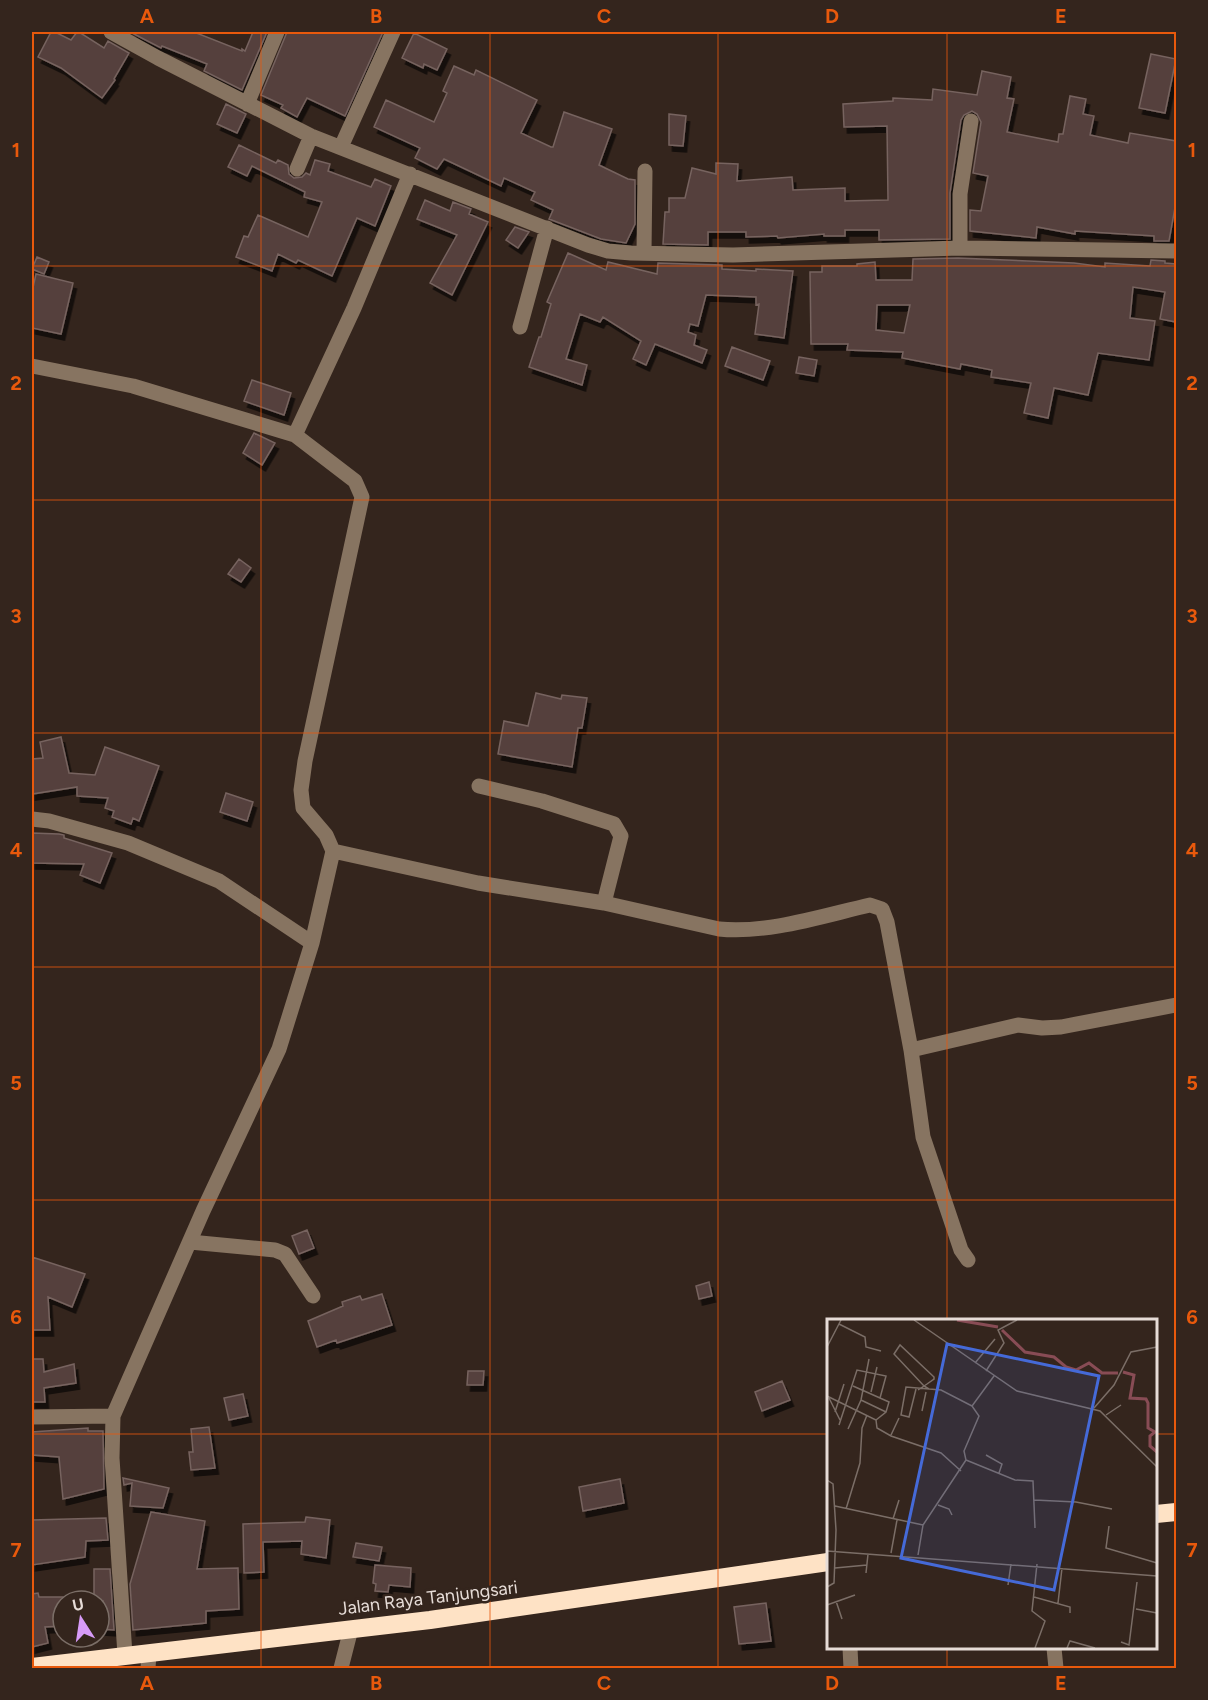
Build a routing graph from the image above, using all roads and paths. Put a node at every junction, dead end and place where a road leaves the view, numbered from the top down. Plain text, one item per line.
1 (111, 32) edge
2 (277, 32) edge
3 (393, 32) edge
4 (247, 104) junction
5 (971, 121) dead end
6 (310, 135) junction
7 (341, 147) junction
8 (297, 169) dead end
9 (645, 171) dead end
10 (410, 174) junction
11 (547, 228) junction
12 (960, 248) junction
13 (1176, 251) edge
14 (644, 252) junction
15 (520, 327) dead end
16 (32, 366) edge
17 (294, 435) junction
18 (479, 786) dead end
19 (32, 819) edge
20 (333, 851) junction
21 (604, 903) junction
22 (312, 944) junction
23 (1176, 1005) edge
24 (911, 1050) junction
25 (190, 1242) junction
26 (968, 1260) dead end
27 (313, 1296) dead end
28 (113, 1416) junction
29 (32, 1418) edge
30 (1176, 1512) edge
31 (1157, 1514) edge
32 (827, 1562) edge
33 (351, 1629) junction
34 (850, 1649) edge
35 (1054, 1649) edge
36 (125, 1655) junction
37 (148, 1661) edge
38 (37, 1667) edge
39 (342, 1668) edge
40 (852, 1668) edge
41 (1056, 1668) edge

1 - 4 street
2 - 4 street
3 - 7 street
4 - 6 street
5 - 12 street
6 - 7 street
6 - 8 street
7 - 10 street
9 - 14 street
10 - 11 street
10 - 17 street
11 - 14 street
11 - 15 street
12 - 13 street
12 - 14 street
16 - 17 street
17 - 20 street
18 - 21 street
19 - 22 street
20 - 21 street
20 - 22 street
21 - 24 street
22 - 25 street
23 - 24 street
24 - 26 street
25 - 27 street
25 - 28 street
28 - 29 street
28 - 36 street
30 - 31 highway
32 - 33 highway, Jalan Raya Tanjungsari
33 - 37 highway, Jalan Raya Tanjungsari
33 - 39 street
34 - 40 street
35 - 41 street
36 - 37 highway, Jalan Raya Tanjungsari
36 - 38 highway, Jalan Raya Tanjungsari

